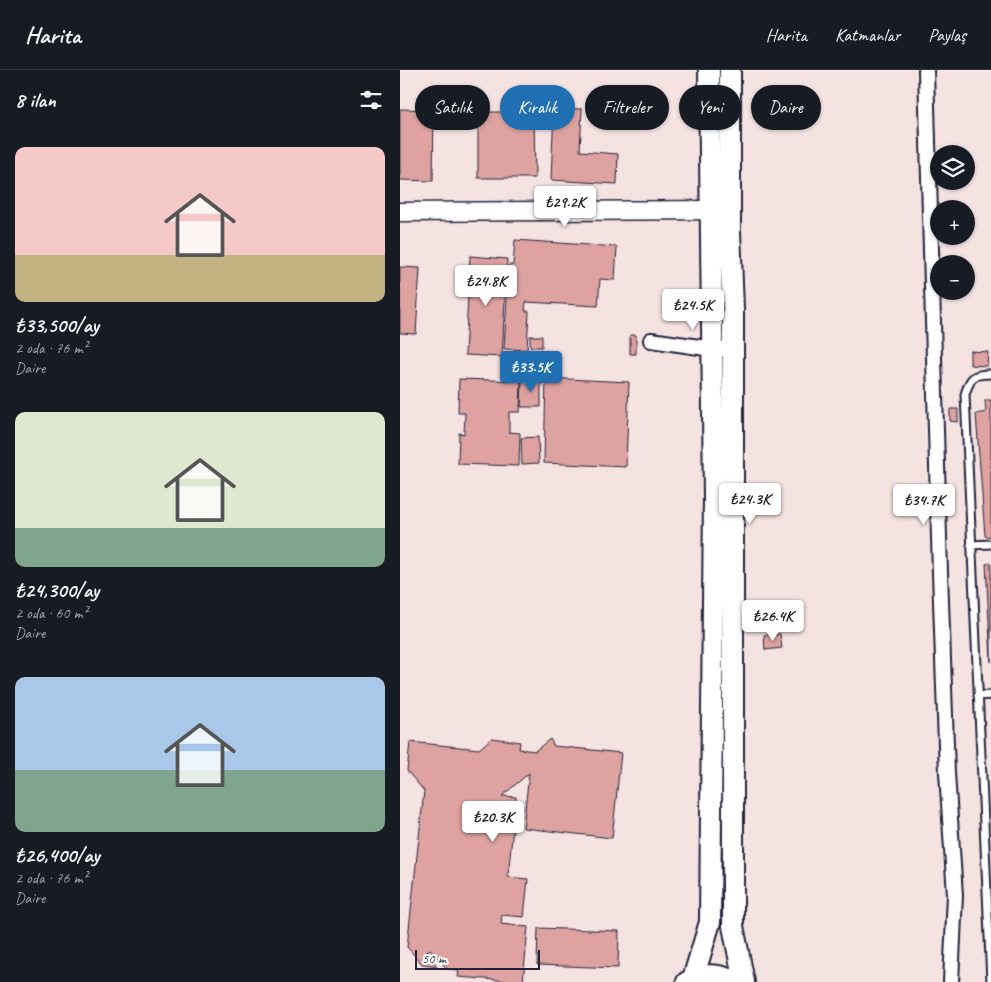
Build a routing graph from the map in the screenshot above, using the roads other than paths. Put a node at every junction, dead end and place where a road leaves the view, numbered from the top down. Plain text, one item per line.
1 (709, 70) edge
2 (730, 70) edge
3 (926, 70) edge
4 (710, 210) junction
5 (731, 210) junction
6 (400, 212) edge
7 (651, 340) dead end
8 (723, 349) junction
9 (991, 374) edge
10 (991, 544) edge
11 (972, 545) junction
12 (991, 695) edge
13 (978, 696) junction
14 (988, 844) edge
15 (690, 980) edge
16 (735, 982) edge
17 (744, 982) edge
18 (951, 982) edge
19 (991, 982) edge

1 - 4 main road
2 - 5 main road
3 - 18 street
4 - 5 street
4 - 6 street
4 - 8 main road
5 - 8 main road
7 - 8 street
8 - 15 main road
8 - 17 main road
9 - 11 lane
10 - 11 lane
11 - 13 lane
12 - 13 lane
13 - 14 lane
14 - 19 lane
15 - 16 main road

